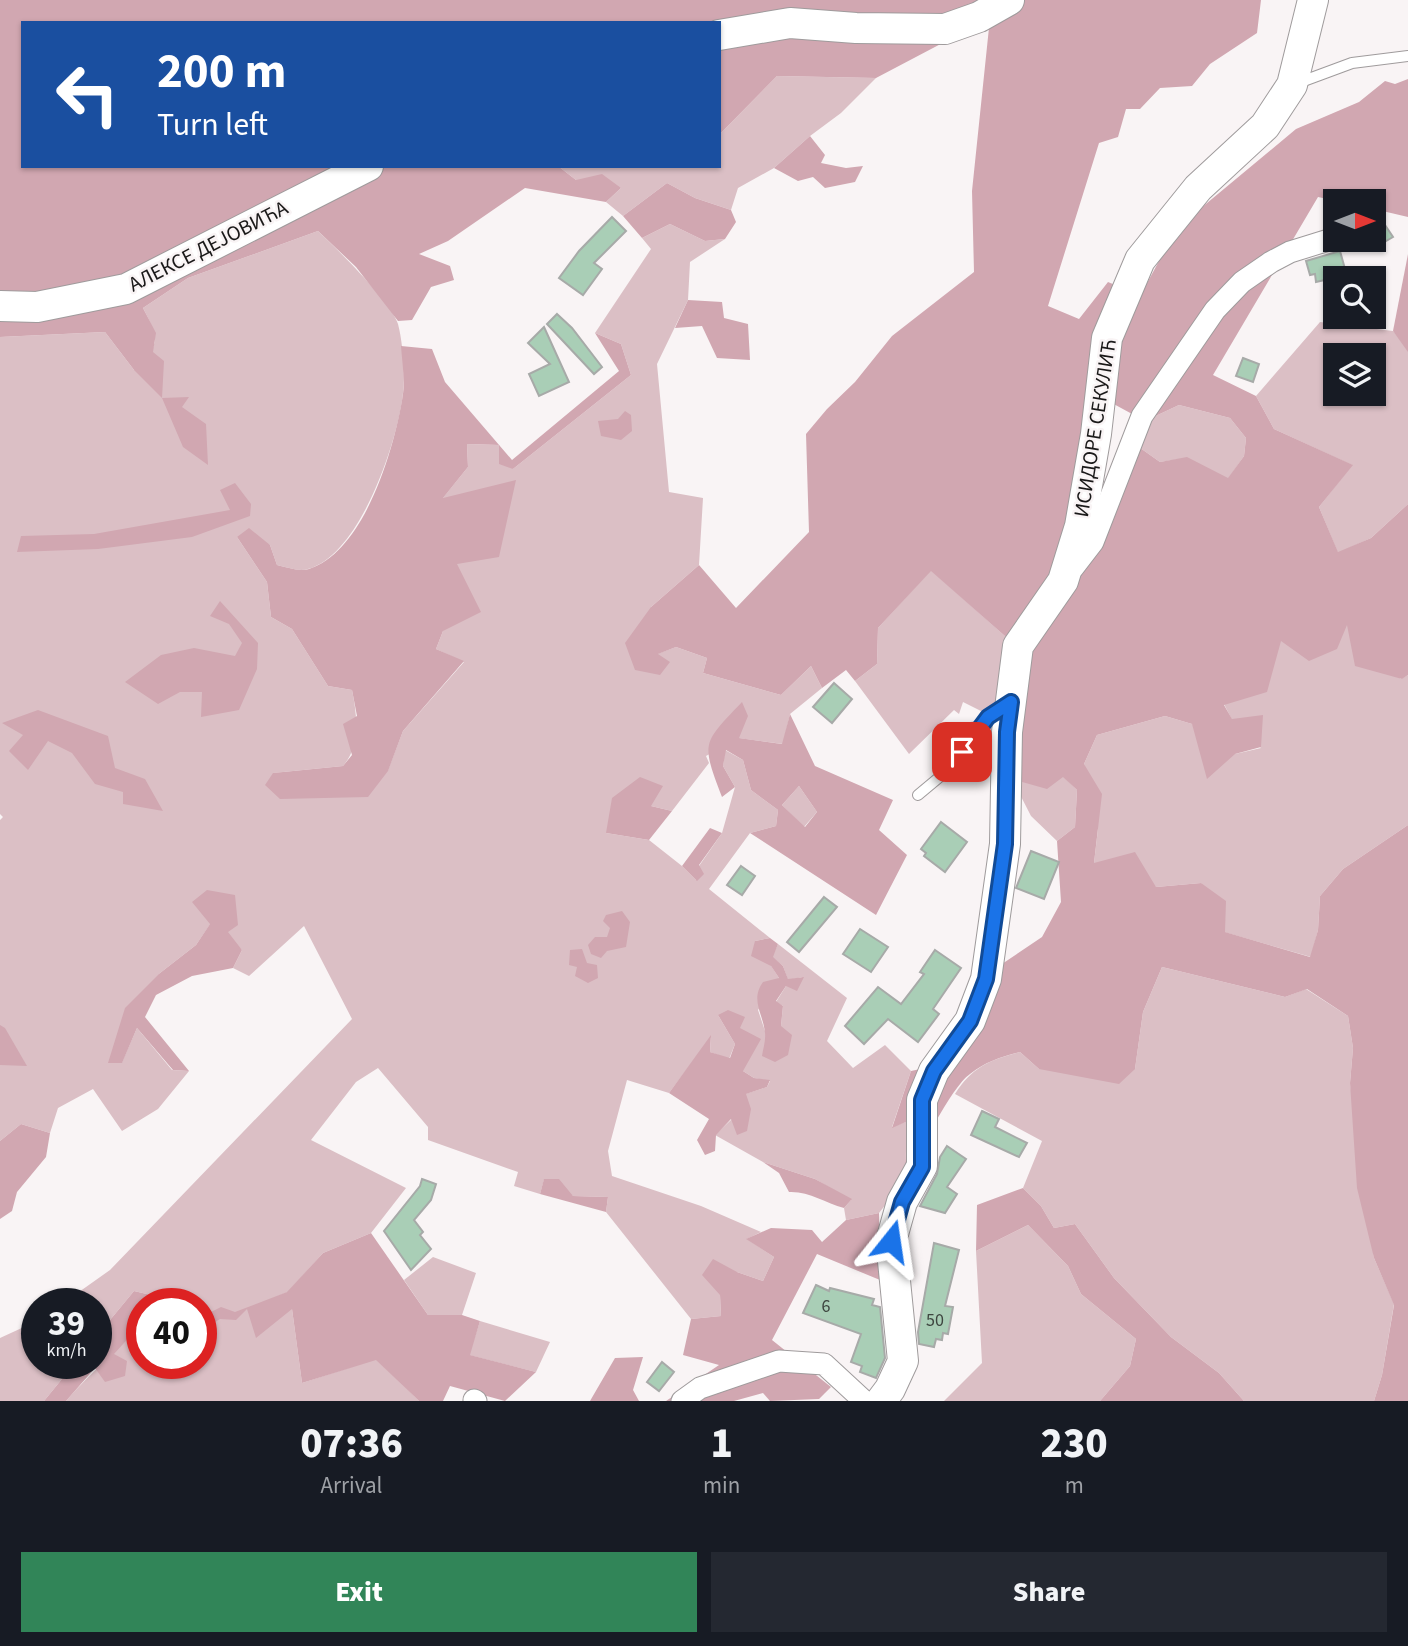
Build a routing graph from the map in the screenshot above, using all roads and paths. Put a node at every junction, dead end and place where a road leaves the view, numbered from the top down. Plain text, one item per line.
1 (1009, 0) edge
2 (1313, 0) edge
3 (721, 35) edge
4 (1408, 56) edge
5 (1292, 85) junction
6 (364, 168) edge
7 (1323, 242) edge
8 (0, 306) edge
9 (1063, 581) junction
10 (1011, 702) junction
11 (918, 795) dead end
12 (682, 1401) edge
13 (864, 1401) edge
14 (881, 1401) edge

1 - 3 street
2 - 5 street
4 - 5 lane
5 - 9 street, ИСИДОРЕ СЕКУЛИЋ
6 - 8 street, АЛЕКСЕ ДЕЈОВИЋА
7 - 9 street, ИСИДОРЕ СЕКУЛИЋ
9 - 10 street, ИСИДОРЕ СЕКУЛИЋ
10 - 11 lane
10 - 14 street, ИСИДОРЕ СЕКУЛИЋ
12 - 13 street

